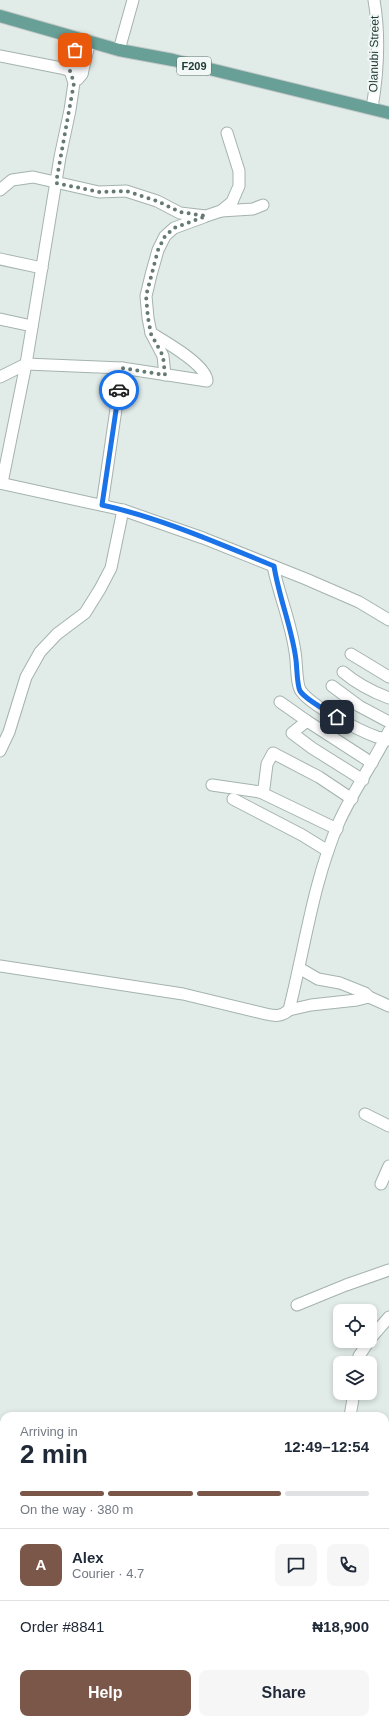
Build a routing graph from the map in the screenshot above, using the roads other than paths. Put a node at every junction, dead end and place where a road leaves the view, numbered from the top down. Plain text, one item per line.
1 (133, 0) edge
2 (374, 0) edge
3 (0, 16) edge
4 (78, 38) junction
5 (90, 41) junction
6 (119, 50) junction
7 (0, 56) edge
8 (70, 71) junction
9 (82, 74) junction
10 (74, 83) junction
11 (372, 108) junction
12 (389, 113) edge
13 (227, 133) dead end
14 (56, 183) junction
15 (2, 184) edge
16 (263, 204) dead end
17 (221, 212) junction
18 (206, 216) junction
19 (0, 259) edge
20 (42, 268) junction
21 (0, 319) edge
22 (32, 326) junction
23 (151, 334) junction
24 (26, 364) junction
25 (122, 368) junction
26 (165, 375) junction
27 (0, 377) edge
28 (1, 483) edge
29 (102, 505) junction
30 (123, 510) junction
31 (274, 566) junction
32 (389, 620) edge
33 (351, 654) dead end
34 (344, 672) dead end
35 (389, 677) edge
36 (332, 686) dead end
37 (389, 698) edge
38 (280, 702) dead end
39 (307, 722) junction
40 (389, 722) edge
41 (388, 736) edge
42 (0, 751) edge
43 (372, 763) junction
44 (363, 780) junction
45 (212, 785) dead end
46 (260, 792) junction
47 (232, 798) dead end
48 (352, 799) junction
49 (337, 828) junction
50 (328, 851) junction
51 (0, 966) edge
52 (299, 968) junction
53 (368, 997) junction
54 (389, 1006) edge
55 (289, 1010) junction
56 (365, 1114) dead end
57 (389, 1126) edge
58 (389, 1166) edge
59 (381, 1184) dead end
60 (389, 1270) edge
61 (297, 1305) dead end
62 (389, 1317) edge
63 (377, 1331) edge
64 (353, 1400) edge
65 (351, 1412) edge

1 - 6 street
2 - 11 street, Olanubi Street
3 - 4 main road, F209
4 - 5 main road, F209
4 - 8 street
5 - 6 main road, F209
5 - 9 street
6 - 11 main road, F209
7 - 8 street
8 - 9 street
8 - 10 street
9 - 10 street
10 - 14 street
11 - 12 main road, F209
13 - 17 street
14 - 15 street
14 - 18 street
14 - 20 street
16 - 17 street
17 - 18 street
18 - 23 street
19 - 20 street
20 - 22 street
21 - 22 street
22 - 24 street
23 - 26 street
23 - 26 street
24 - 25 street
24 - 27 street
24 - 28 street
25 - 26 street
25 - 29 street
28 - 29 street
29 - 30 street
30 - 31 street
30 - 42 street
31 - 32 street
31 - 41 street
33 - 35 street
34 - 37 street
36 - 40 street
38 - 39 street
39 - 43 street
39 - 44 street
41 - 43 street
43 - 44 street
44 - 48 street
45 - 46 street
46 - 48 street
46 - 49 street
47 - 50 street
48 - 49 street
49 - 50 street
50 - 52 street
51 - 55 street
52 - 53 street
52 - 55 street
53 - 54 street
53 - 55 street
56 - 57 street
58 - 59 street
60 - 61 street
62 - 63 street
64 - 65 street

